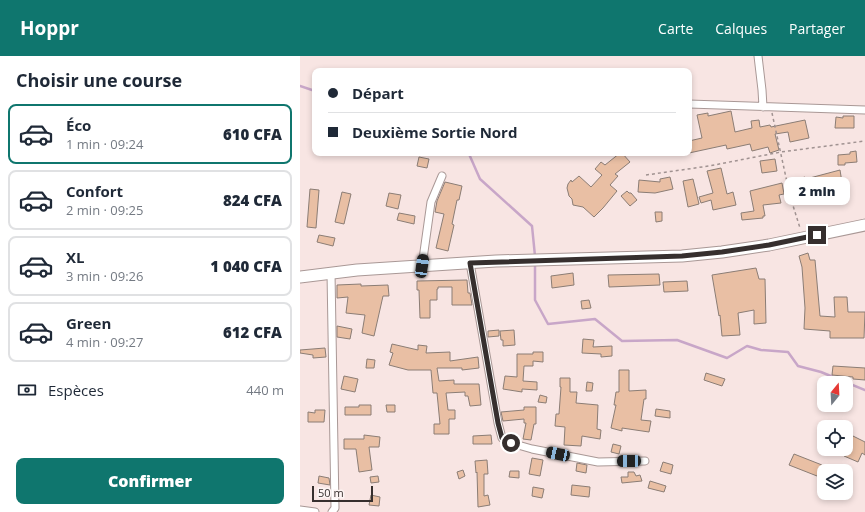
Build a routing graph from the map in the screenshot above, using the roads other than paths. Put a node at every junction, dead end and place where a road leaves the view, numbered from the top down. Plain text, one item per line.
1 (758, 56) edge
2 (692, 104) edge
3 (767, 107) junction
4 (865, 110) edge
5 (442, 176) dead end
6 (865, 225) edge
7 (470, 263) junction
8 (422, 266) junction
9 (331, 273) junction
10 (300, 277) edge
11 (644, 461) dead end
12 (300, 510) edge
13 (314, 512) edge
14 (332, 512) edge

1 - 3 street
2 - 3 street
3 - 4 street
5 - 8 street
6 - 7 main road
7 - 8 main road
7 - 11 street
8 - 9 main road
9 - 10 main road
9 - 14 street
12 - 13 street

